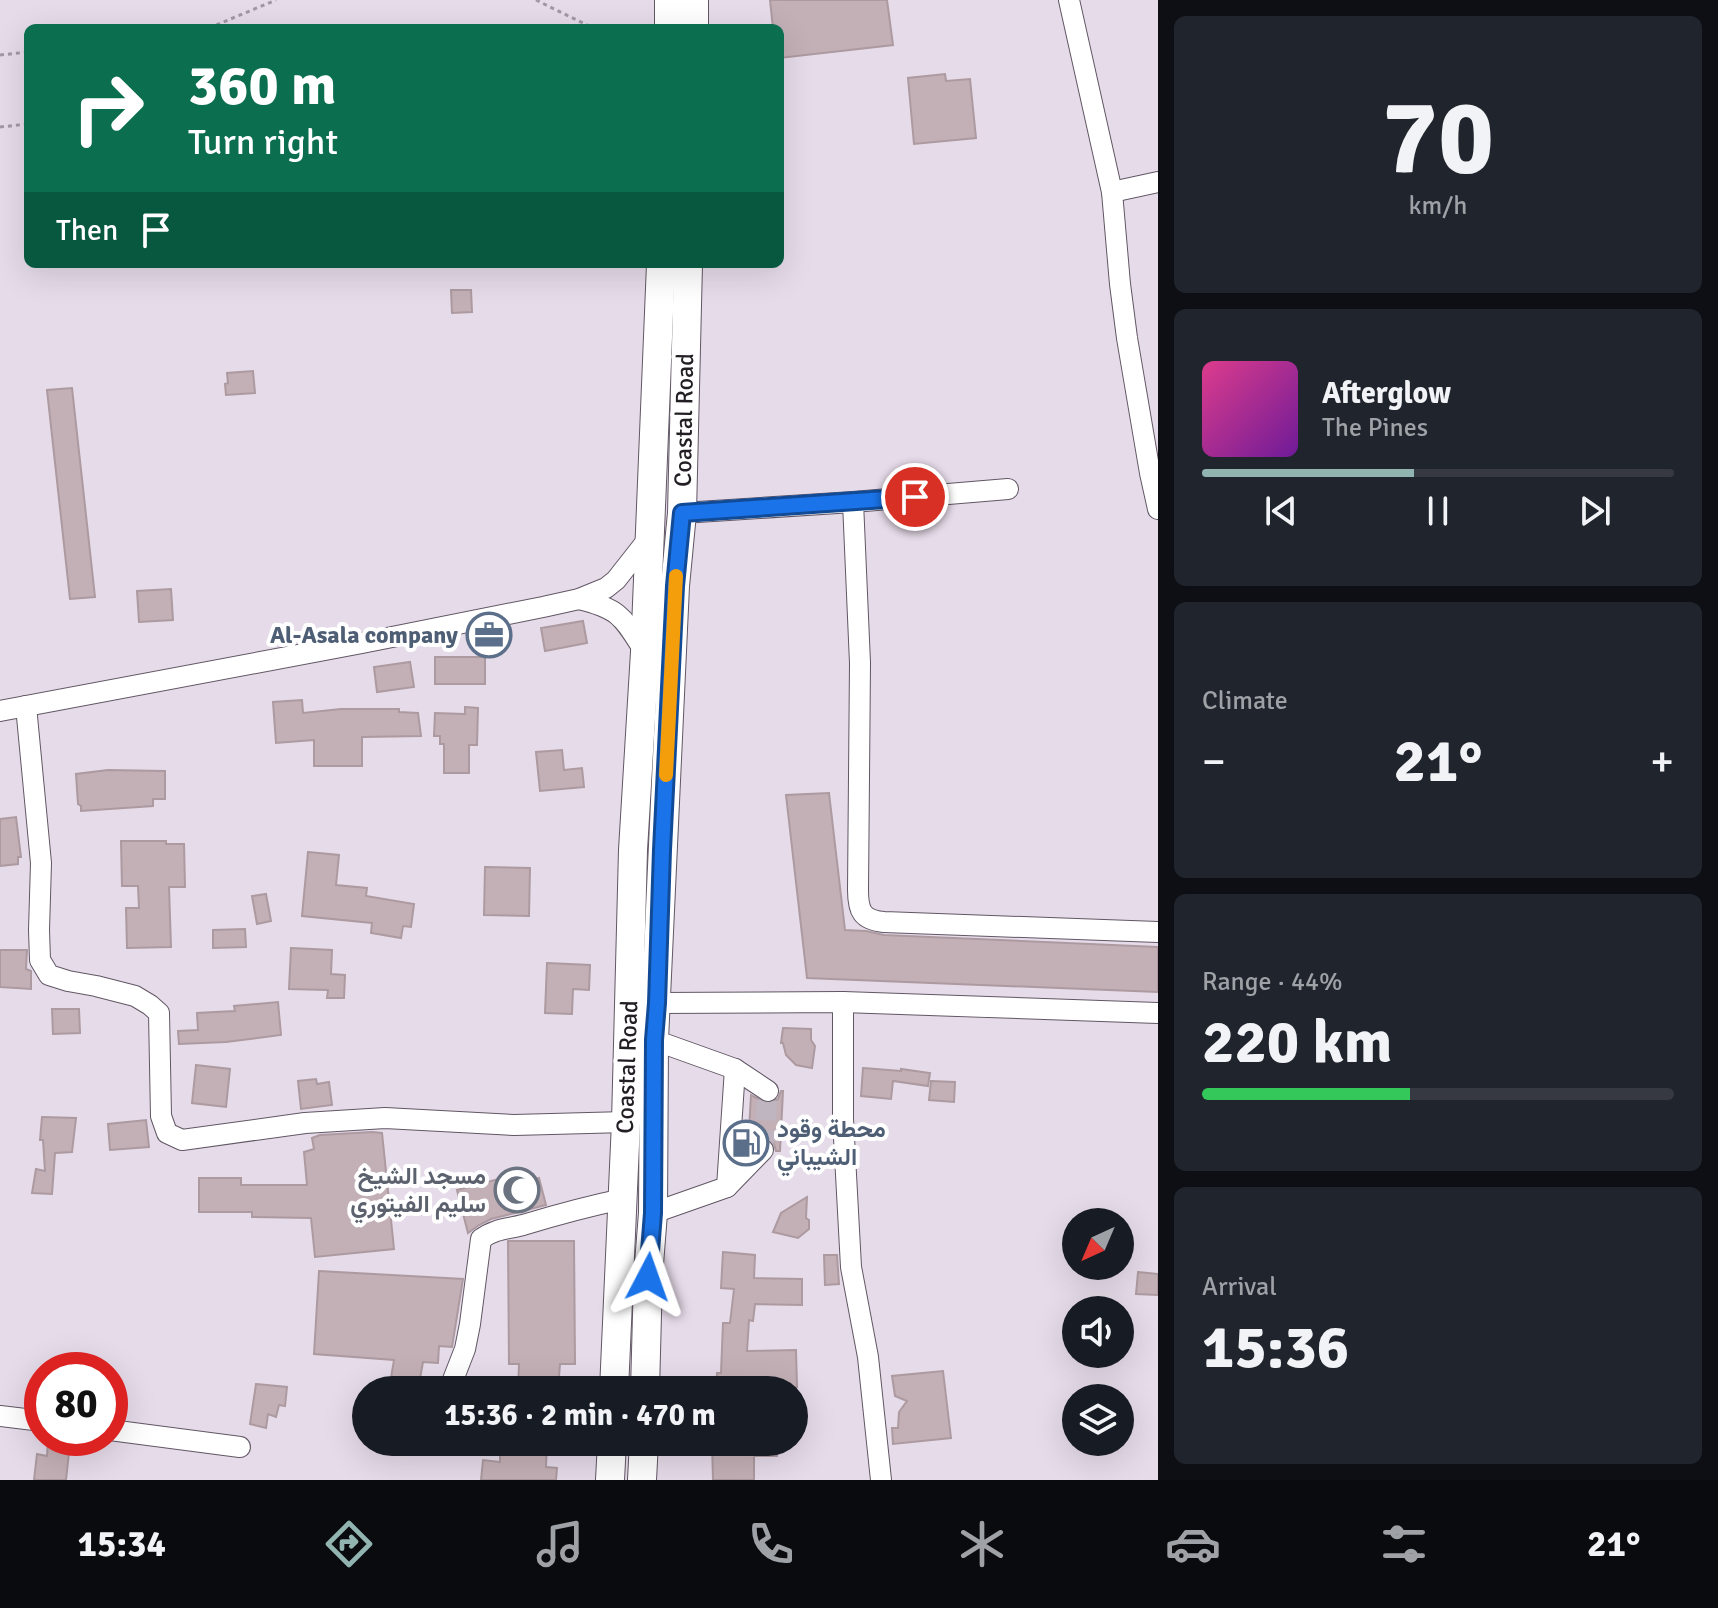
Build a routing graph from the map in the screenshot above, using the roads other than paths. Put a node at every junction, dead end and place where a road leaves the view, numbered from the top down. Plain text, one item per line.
1 (669, 0) edge
2 (694, 0) edge
3 (1069, 0) edge
4 (669, 24) edge
5 (694, 24) edge
6 (1158, 182) edge
7 (1112, 192) junction
8 (661, 268) edge
9 (688, 268) edge
10 (1008, 489) dead end
11 (853, 502) junction
12 (1158, 509) edge
13 (682, 513) junction
14 (649, 538) junction
15 (579, 599) junction
16 (645, 652) junction
17 (26, 706) junction
18 (0, 711) edge
19 (633, 850) junction
20 (662, 850) junction
21 (1158, 932) edge
22 (843, 1002) junction
23 (657, 1003) junction
24 (1158, 1013) edge
25 (654, 1040) junction
26 (735, 1069) junction
27 (768, 1091) dead end
28 (626, 1122) junction
29 (763, 1150) tunnel mouth
30 (727, 1187) junction
31 (623, 1199) junction
32 (653, 1213) junction
33 (454, 1376) edge
34 (615, 1376) edge
35 (645, 1376) edge
36 (0, 1416) edge
37 (24, 1419) edge
38 (128, 1432) edge
39 (240, 1447) dead end
40 (611, 1456) edge
41 (643, 1456) edge
42 (610, 1480) edge
43 (642, 1480) edge
44 (881, 1480) edge

1 - 4 highway
2 - 5 highway
3 - 7 street
6 - 7 street
7 - 12 street
8 - 14 highway, Coastal Road
9 - 13 highway, Coastal Road
10 - 11 street
11 - 13 street
11 - 21 street
13 - 20 highway, Coastal Road
14 - 15 street
14 - 16 highway, Coastal Road
15 - 16 street
15 - 17 street
16 - 19 highway, Coastal Road
17 - 18 street
17 - 28 street
19 - 20 highway
19 - 28 highway, Coastal Road
20 - 23 highway, Coastal Road
22 - 23 street
22 - 24 street
22 - 44 street
23 - 25 highway, Coastal Road
25 - 26 street
25 - 32 highway, Coastal Road
26 - 27 street
26 - 30 street
28 - 31 highway, Coastal Road
29 - 30 street
30 - 32 street
31 - 33 street
31 - 34 highway, Coastal Road
32 - 35 highway, Coastal Road
36 - 37 street
38 - 39 street
40 - 42 highway
41 - 43 highway

